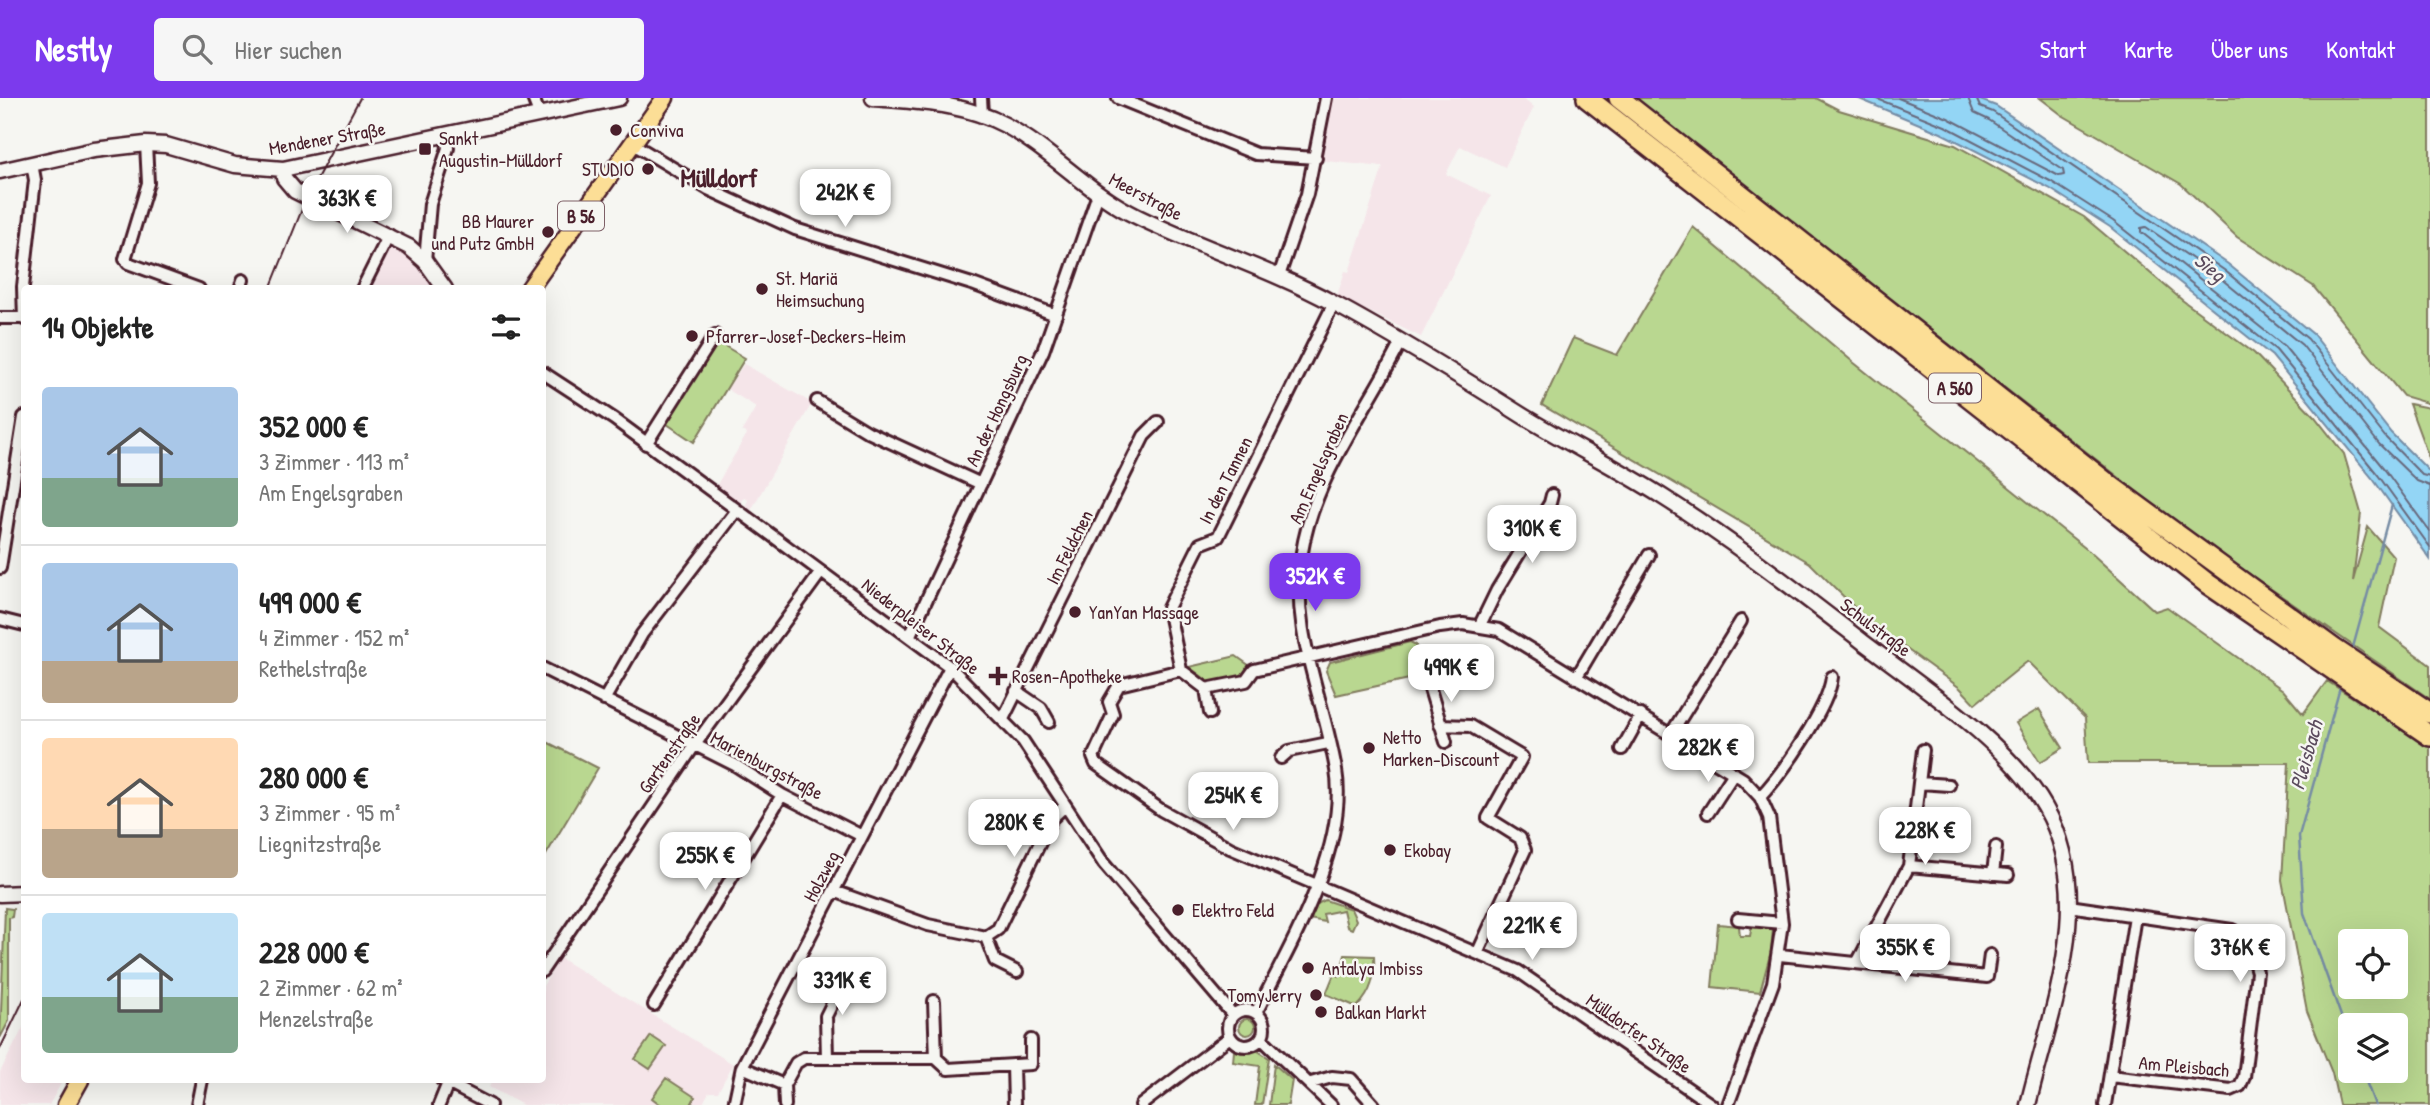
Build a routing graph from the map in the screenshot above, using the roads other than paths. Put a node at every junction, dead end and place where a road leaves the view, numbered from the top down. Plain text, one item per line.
1 (533, 98) edge
2 (619, 98) edge
3 (665, 98) edge
4 (873, 98) edge
5 (981, 98) edge
6 (1118, 98) edge
7 (1326, 98) edge
8 (1587, 98) edge
9 (1619, 98) edge
10 (982, 114) junction
11 (540, 116) junction
12 (446, 136) junction
13 (633, 144) junction
14 (146, 145) junction
15 (1316, 158) junction
16 (32, 164) junction
17 (283, 169) junction
18 (0, 171) edge
19 (1098, 194) junction
20 (389, 235) junction
21 (425, 261) junction
22 (1279, 276) junction
23 (23, 285) edge
24 (188, 285) edge
25 (364, 285) edge
26 (442, 285) edge
27 (532, 285) edge
28 (1334, 303) junction
29 (1056, 315) junction
30 (0, 318) edge
31 (21, 318) edge
32 (715, 335) dead end
33 (1401, 342) junction
34 (546, 375) edge
35 (817, 401) dead end
36 (1158, 422) dead end
37 (21, 437) edge
38 (646, 444) junction
39 (981, 485) junction
40 (12, 495) junction
41 (1552, 495) dead end
42 (21, 497) edge
43 (737, 510) junction
44 (1649, 555) dead end
45 (0, 568) edge
46 (821, 572) junction
47 (0, 619) edge
48 (1741, 621) dead end
49 (21, 624) edge
50 (1480, 625) junction
51 (910, 635) junction
52 (1306, 659) junction
53 (950, 667) junction
54 (546, 670) edge
55 (1181, 670) junction
56 (1426, 676) dead end
57 (1832, 677) dead end
58 (1576, 678) junction
59 (1206, 689) junction
60 (1016, 691) junction
61 (604, 700) junction
62 (1210, 713) dead end
63 (2430, 713) edge
64 (1641, 715) junction
65 (1003, 719) junction
66 (1049, 723) dead end
67 (1440, 725) junction
68 (1671, 734) junction
69 (2430, 736) edge
70 (1446, 742) dead end
71 (1328, 743) junction
72 (694, 746) junction
73 (1622, 749) dead end
74 (1923, 750) dead end
75 (1281, 758) dead end
76 (1734, 773) junction
77 (1920, 783) junction
78 (1949, 785) dead end
79 (782, 795) junction
80 (1760, 797) junction
81 (1065, 806) junction
82 (1708, 813) dead end
83 (862, 836) junction
84 (1996, 847) dead end
85 (1909, 866) junction
86 (1993, 874) junction
87 (2008, 875) dead end
88 (1316, 886) junction
89 (834, 891) junction
90 (21, 893) edge
91 (0, 894) edge
92 (2069, 906) junction
93 (2135, 916) junction
94 (1738, 919) dead end
95 (1782, 923) junction
96 (986, 937) junction
97 (1478, 952) junction
98 (1780, 955) junction
99 (1990, 955) dead end
100 (547, 956) edge
101 (1857, 963) junction
102 (1017, 972) dead end
103 (847, 974) dead end
104 (934, 1001) dead end
105 (654, 1005) dead end
106 (1256, 1013) junction
107 (1233, 1014) junction
108 (1230, 1037) junction
109 (1261, 1038) junction
110 (1031, 1040) dead end
111 (827, 1058) junction
112 (936, 1058) junction
113 (1013, 1065) junction
114 (742, 1067) junction
115 (2110, 1076) junction
116 (78, 1083) edge
117 (201, 1083) edge
118 (444, 1083) edge
119 (449, 1083) edge
120 (1311, 1083) junction
121 (784, 1085) junction
122 (66, 1105) edge
123 (197, 1105) edge
124 (439, 1105) edge
125 (490, 1105) edge
126 (734, 1105) edge
127 (785, 1105) edge
128 (1014, 1105) edge
129 (1141, 1105) edge
130 (1331, 1105) edge
131 (1374, 1105) edge
132 (1712, 1105) edge
133 (1728, 1105) edge
134 (2028, 1105) edge
135 (2105, 1105) edge

1 - 11 street
2 - 11 street, Mendener Straße
3 - 13 main road, B 56
4 - 10 street, Meerstraße
5 - 10 street
6 - 15 street
7 - 15 street
8 - 69 highway, A 560
9 - 63 highway, A 560
10 - 19 street, Meerstraße
11 - 12 street, Mendener Straße
12 - 17 street, Mendener Straße
12 - 21 street
13 - 27 main road, B 56
13 - 29 street
14 - 16 street, Mendener Straße
14 - 17 street, Mendener Straße
14 - 24 street
15 - 22 street
16 - 18 street, Mendener Straße
16 - 23 street
17 - 20 street
19 - 22 street, Meerstraße
19 - 29 street, An der Hongsburg
20 - 21 street
20 - 25 street
21 - 26 street
22 - 28 street, Meerstraße
28 - 33 street, Meerstraße
28 - 55 street, In den Tannen
29 - 39 street, An der Hongsburg
30 - 31 street
32 - 38 street
33 - 52 street, Am Engelsgraben
33 - 92 street, Schulstraße
34 - 38 street, Niederpleiser Straße
35 - 39 street
36 - 60 street, Im Feldchen
37 - 40 street
38 - 43 street, Niederpleiser Straße
39 - 51 street, An der Hongsburg
40 - 42 street
40 - 45 street
41 - 50 street
43 - 46 street, Niederpleiser Straße
43 - 61 street
44 - 58 street
46 - 51 street, Niederpleiser Straße
46 - 72 street, Gartenstraße
47 - 49 street
48 - 68 street
50 - 52 street
50 - 58 street
51 - 53 street, Niederpleiser Straße
52 - 59 street
52 - 71 street, Am Engelsgraben
53 - 65 street, Niederpleiser Straße
53 - 83 street, Holzweg
54 - 61 street, Marienburgstraße
55 - 59 street
55 - 88 street, Mülldorfer Straße
56 - 67 street
57 - 80 street
58 - 64 street
59 - 62 street
60 - 65 street, Im Feldchen
60 - 66 street
61 - 72 street, Marienburgstraße
64 - 68 street
64 - 73 street
65 - 81 street, Niederpleiser Straße
67 - 70 street
67 - 97 street
68 - 76 street
71 - 75 street
71 - 88 street, Am Engelsgraben
72 - 79 street, Marienburgstraße
72 - 100 street, Gartenstraße
74 - 77 street
76 - 80 street
76 - 82 street
77 - 78 street
77 - 85 street
79 - 83 street, Marienburgstraße
79 - 105 street
80 - 95 street
81 - 96 street
81 - 107 street, Niederpleiser Straße
83 - 89 street, Holzweg
84 - 86 street
85 - 86 street
85 - 101 street
86 - 87 street
88 - 97 street, Mülldorfer Straße
88 - 106 street, Am Engelsgraben
89 - 96 street
89 - 114 street, Holzweg
90 - 91 street
92 - 93 street, Am Pleisbach
92 - 134 street, Schulstraße
93 - 115 street, Am Pleisbach
93 - 115 street, Am Pleisbach
94 - 95 street
95 - 98 street
96 - 102 street
97 - 132 street, Mülldorfer Straße
98 - 101 street
98 - 133 street
99 - 101 street
103 - 111 street
104 - 112 street
106 - 107 street
106 - 109 street
107 - 108 street
108 - 109 street
108 - 129 street
109 - 120 street
110 - 113 street
111 - 112 street
111 - 121 street
112 - 113 street
113 - 128 street
114 - 121 street
114 - 126 street, Holzweg
115 - 135 street, Am Pleisbach
116 - 122 main road
117 - 123 street
118 - 124 street
119 - 125 street
120 - 130 street
120 - 131 street
121 - 127 street

